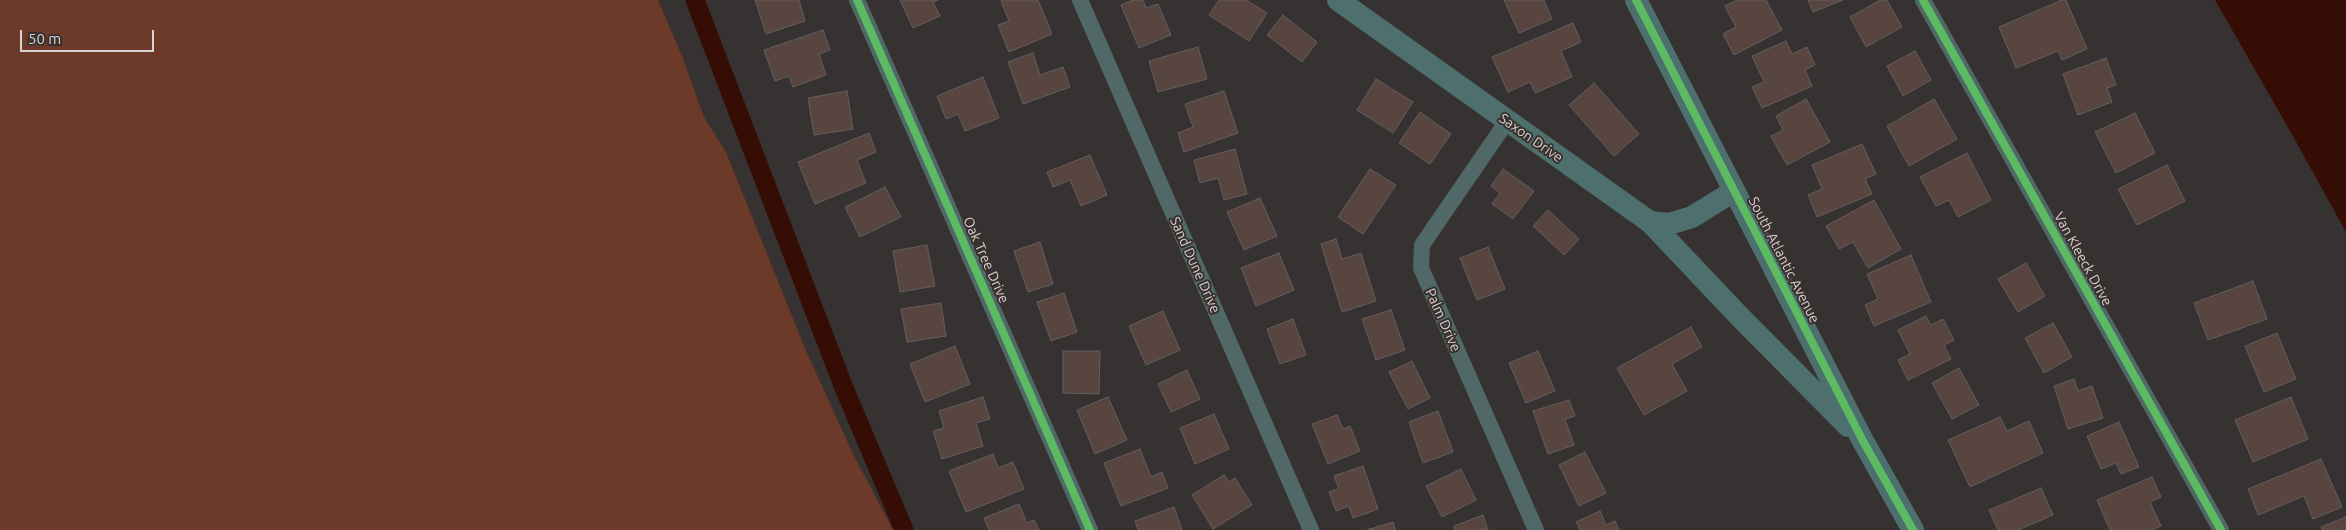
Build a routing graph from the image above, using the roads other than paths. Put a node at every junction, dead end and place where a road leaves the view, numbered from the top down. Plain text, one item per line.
1 (857, 0) edge
2 (1080, 0) edge
3 (1338, 0) edge
4 (1636, 0) edge
5 (1923, 0) edge
6 (1506, 121) junction
7 (1734, 191) junction
8 (1650, 222) junction
9 (1863, 441) junction
10 (1090, 530) edge
11 (1311, 530) edge
12 (1536, 530) edge
13 (1913, 530) edge
14 (2221, 530) edge

1 - 10 street, Oak Tree Drive
2 - 11 street, Sand Dune Drive
3 - 6 street, Saxon Drive
4 - 7 street, South Atlantic Avenue
5 - 14 street, Van Kleeck Drive
6 - 8 street, Saxon Drive
6 - 12 street, Palm Drive
7 - 8 street
7 - 9 street, South Atlantic Avenue
8 - 9 street, Saxon Drive
9 - 13 street, South Atlantic Avenue

